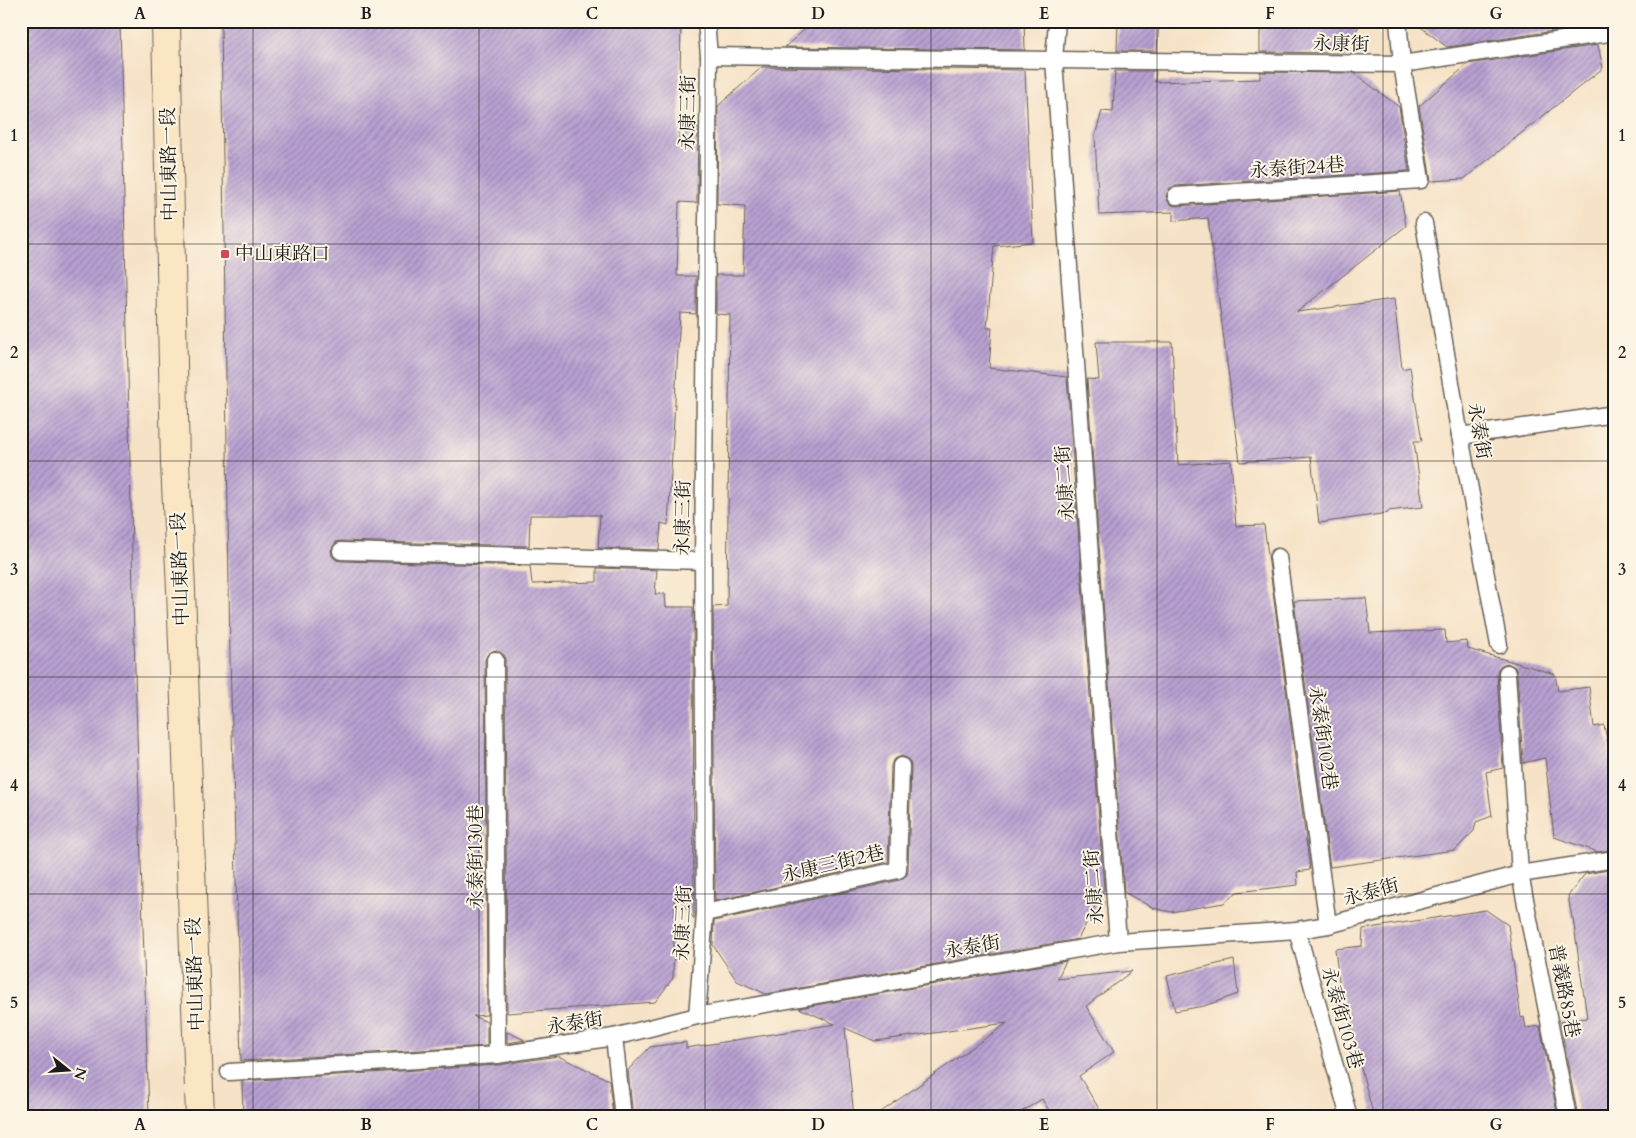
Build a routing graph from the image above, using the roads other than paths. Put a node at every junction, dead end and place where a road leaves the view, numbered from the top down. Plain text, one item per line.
1 (166, 21) edge
2 (706, 21) edge
3 (1057, 21) edge
4 (1398, 21) edge
5 (1615, 32) edge
6 (709, 56) junction
7 (1054, 60) junction
8 (1402, 64) junction
9 (1176, 196) dead end
10 (1424, 223) dead end
11 (1615, 414) edge
12 (1460, 436) junction
13 (341, 551) dead end
14 (1278, 557) dead end
15 (703, 561) junction
16 (1499, 644) dead end
17 (495, 660) dead end
18 (1507, 673) dead end
19 (901, 766) dead end
20 (1615, 859) edge
21 (1520, 874) junction
22 (705, 913) junction
23 (1328, 924) junction
24 (1297, 930) junction
25 (1118, 942) junction
26 (697, 1016) junction
27 (614, 1037) junction
28 (497, 1055) junction
29 (230, 1072) dead end
30 (200, 1117) edge
31 (623, 1117) edge
32 (1349, 1117) edge
33 (1568, 1117) edge

1 - 30 main road, 中山東路一段
2 - 6 lane, 永康三街
3 - 7 lane, 永康二街
4 - 8 lane
5 - 8 lane, 永康街
6 - 7 lane, 永康街
6 - 15 lane, 永康三街
7 - 8 lane, 永康街
7 - 25 lane, 永康二街
8 - 9 lane, 永泰街24巷
10 - 12 lane, 永泰街
11 - 12 lane
12 - 16 lane, 永泰街
13 - 15 lane
14 - 23 lane, 永泰街102巷
15 - 22 lane, 永康三街
17 - 28 lane, 永泰街130巷
18 - 21 lane
19 - 22 lane, 永康三街2巷
20 - 21 lane, 永泰街
21 - 23 lane, 永泰街
21 - 33 lane, 普義路85巷
22 - 26 lane, 永康三街
23 - 24 lane, 永泰街
24 - 25 lane, 永泰街
24 - 32 lane, 永泰街103巷
25 - 26 lane, 永泰街
26 - 27 lane, 永泰街
27 - 28 lane, 永泰街
27 - 31 lane
28 - 29 lane, 永泰街

